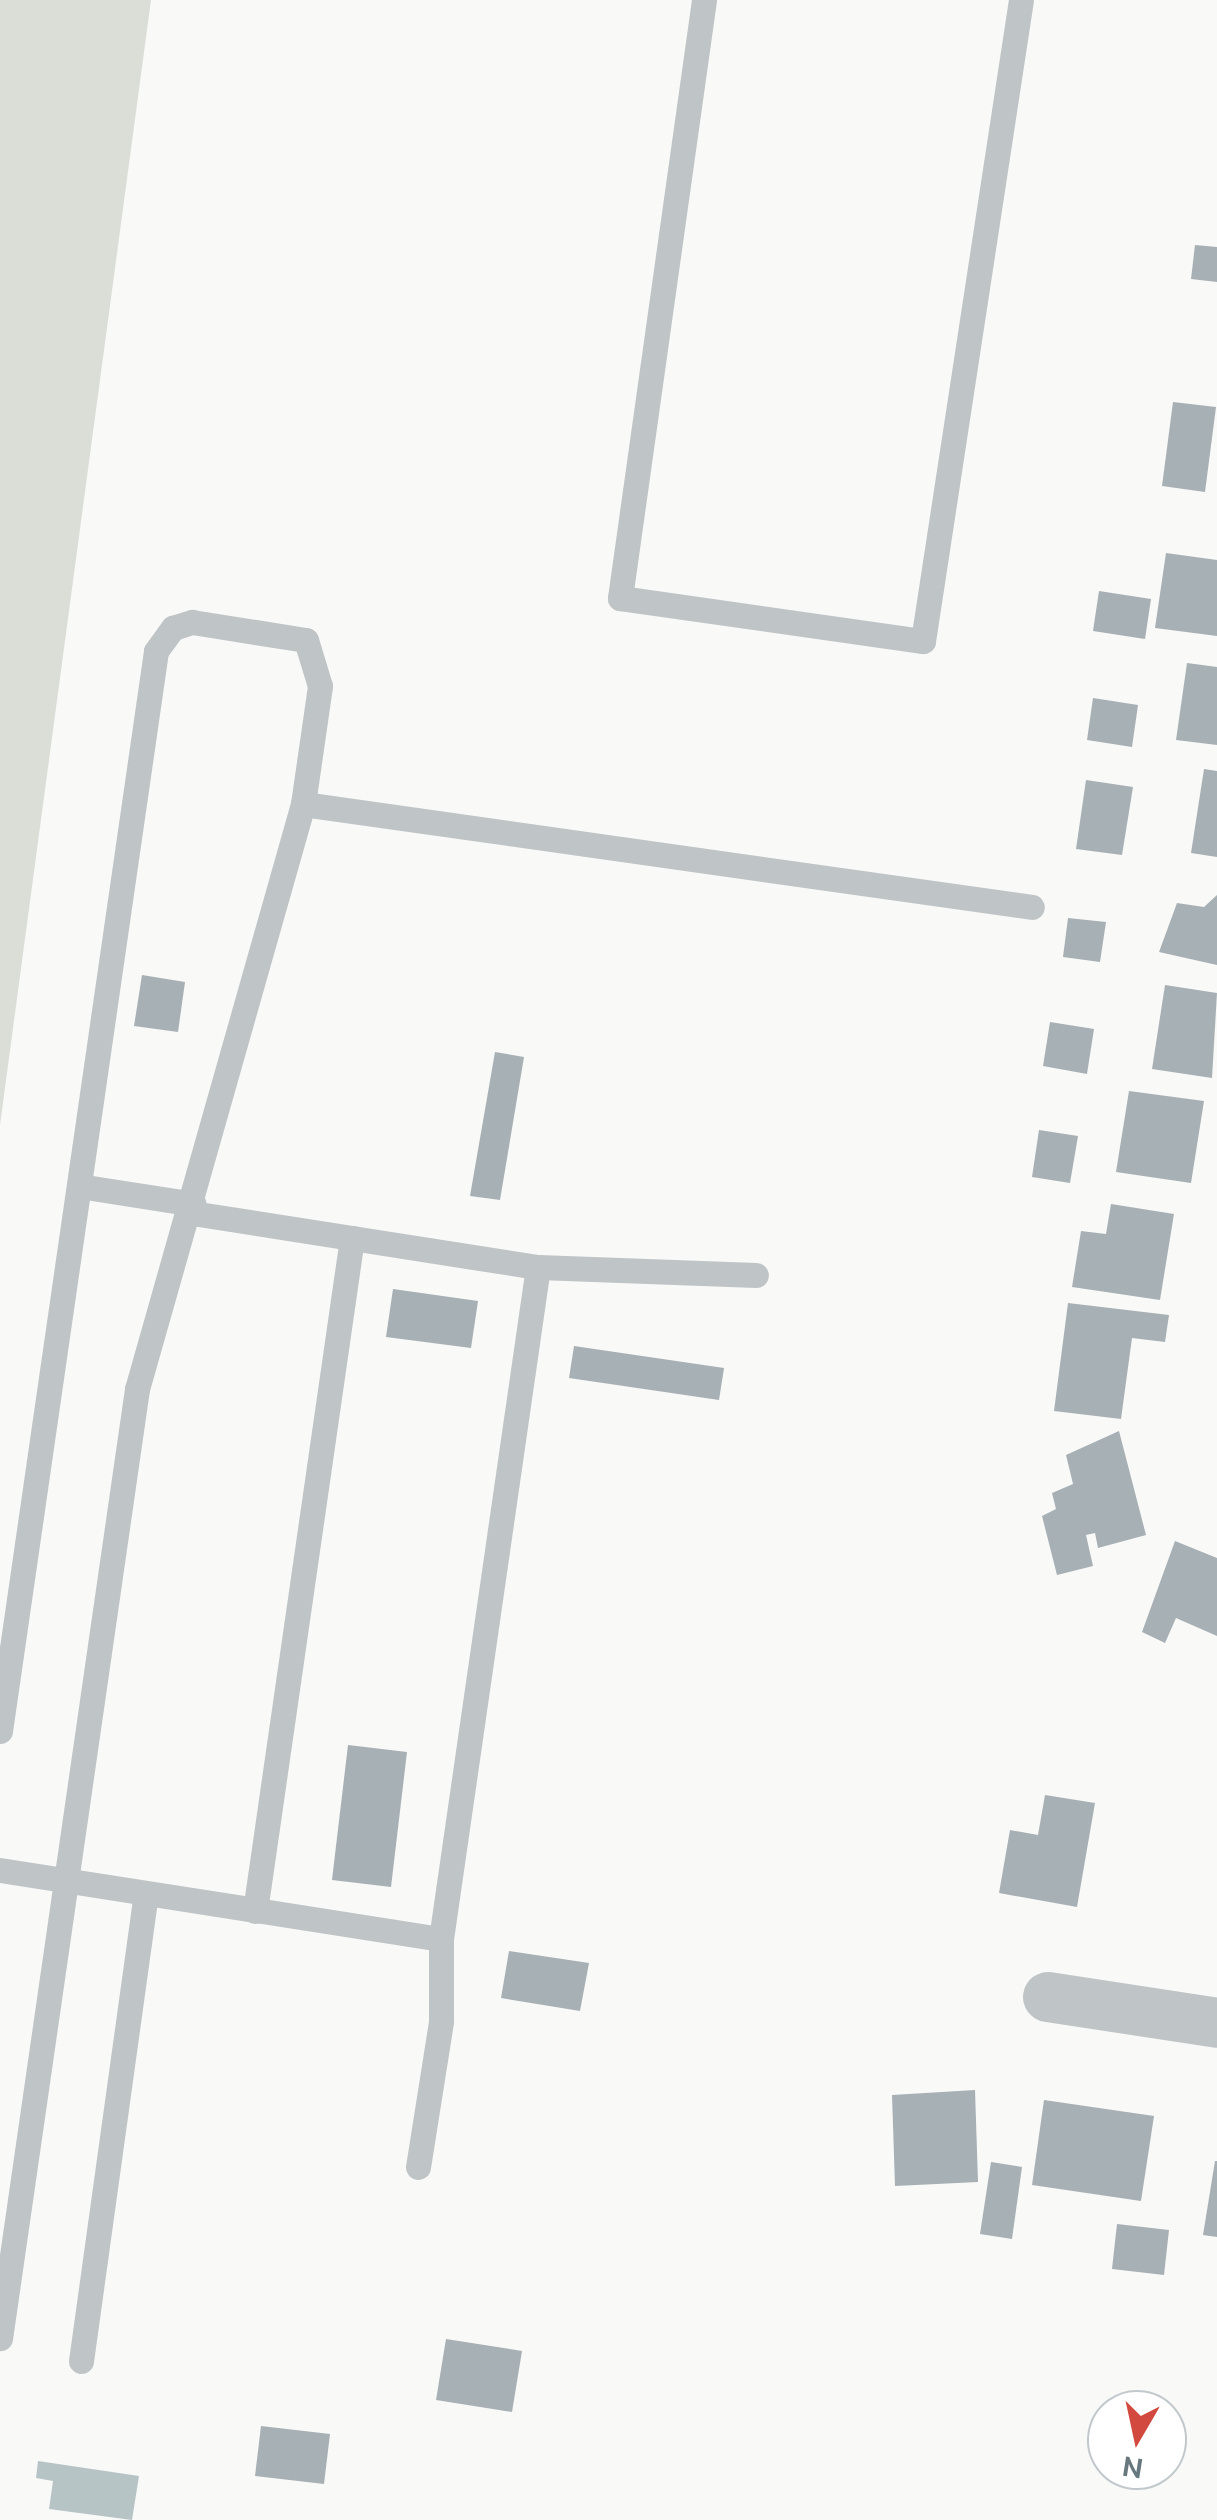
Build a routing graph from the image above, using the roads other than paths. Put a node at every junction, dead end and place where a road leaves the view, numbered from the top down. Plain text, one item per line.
1 (704, 0) edge
2 (1021, 0) edge
3 (302, 804) junction
4 (1032, 907) dead end
5 (79, 1186) junction
6 (193, 1208) junction
7 (352, 1238) junction
8 (538, 1267) junction
9 (756, 1275) dead end
10 (0, 1731) edge
11 (0, 1870) edge
12 (65, 1881) junction
13 (146, 1895) junction
14 (255, 1910) junction
15 (441, 1939) junction
16 (1048, 1998) dead end
17 (1217, 2023) edge
18 (418, 2167) dead end
19 (0, 2338) edge
20 (80, 2361) dead end

1 - 2 lane
3 - 4 lane
3 - 5 lane
3 - 6 lane
5 - 6 lane
5 - 10 lane
6 - 7 lane
6 - 12 lane
7 - 8 lane
7 - 14 lane
8 - 9 lane
8 - 15 lane
11 - 12 lane
12 - 13 lane
12 - 19 lane
13 - 14 lane
13 - 20 lane
14 - 15 lane
15 - 18 lane
16 - 17 street

